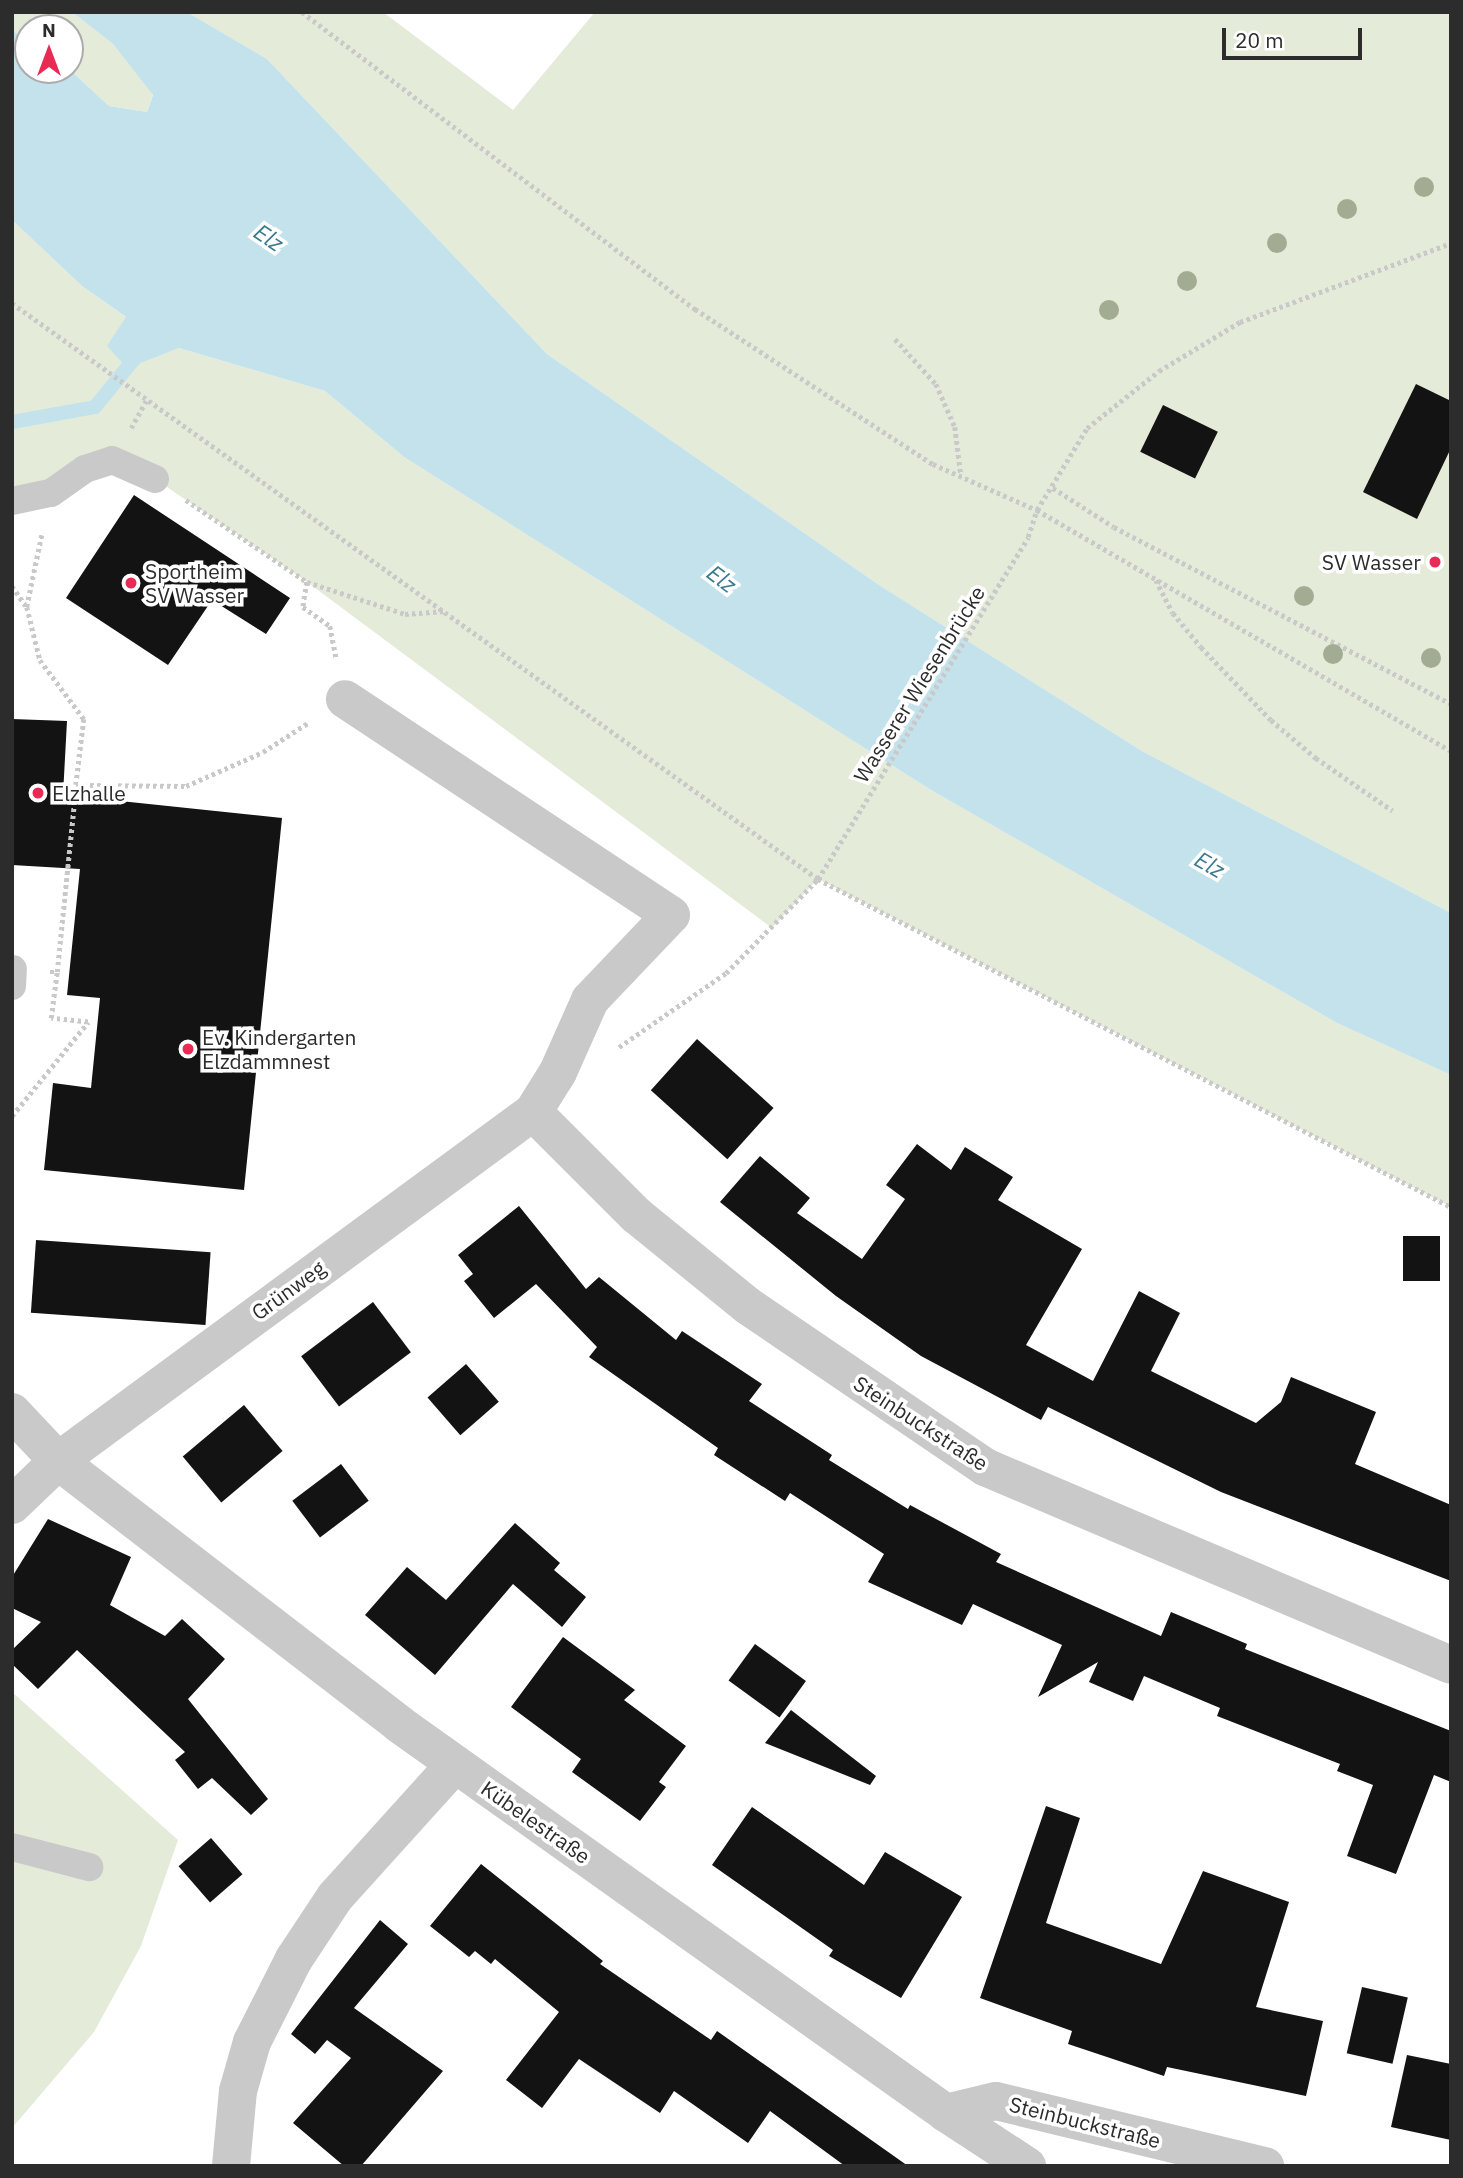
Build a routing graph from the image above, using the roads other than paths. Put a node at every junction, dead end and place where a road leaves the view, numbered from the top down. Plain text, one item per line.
1 (155, 479) road end
2 (12, 501) edge
3 (345, 699) road end
4 (13, 969) edge
5 (12, 986) edge
6 (533, 1112) junction
7 (12, 1412) edge
8 (58, 1461) junction
9 (12, 1505) edge
10 (1451, 1665) edge
11 (455, 1765) junction
12 (12, 1847) edge
13 (89, 1867) dead end
14 (946, 2113) junction
15 (231, 2166) edge
16 (1027, 2166) edge
17 (1265, 2166) edge

1 - 2 lane
3 - 6 street, Grünweg
4 - 5 lane
6 - 8 street, Grünweg
6 - 10 street, Steinbuckstraße
7 - 8 street, Kübelestraße
8 - 9 street, Grünweg
8 - 11 street, Kübelestraße
11 - 14 street, Kübelestraße
11 - 15 street
12 - 13 lane
14 - 16 street, Kübelestraße
14 - 17 street, Steinbuckstraße

